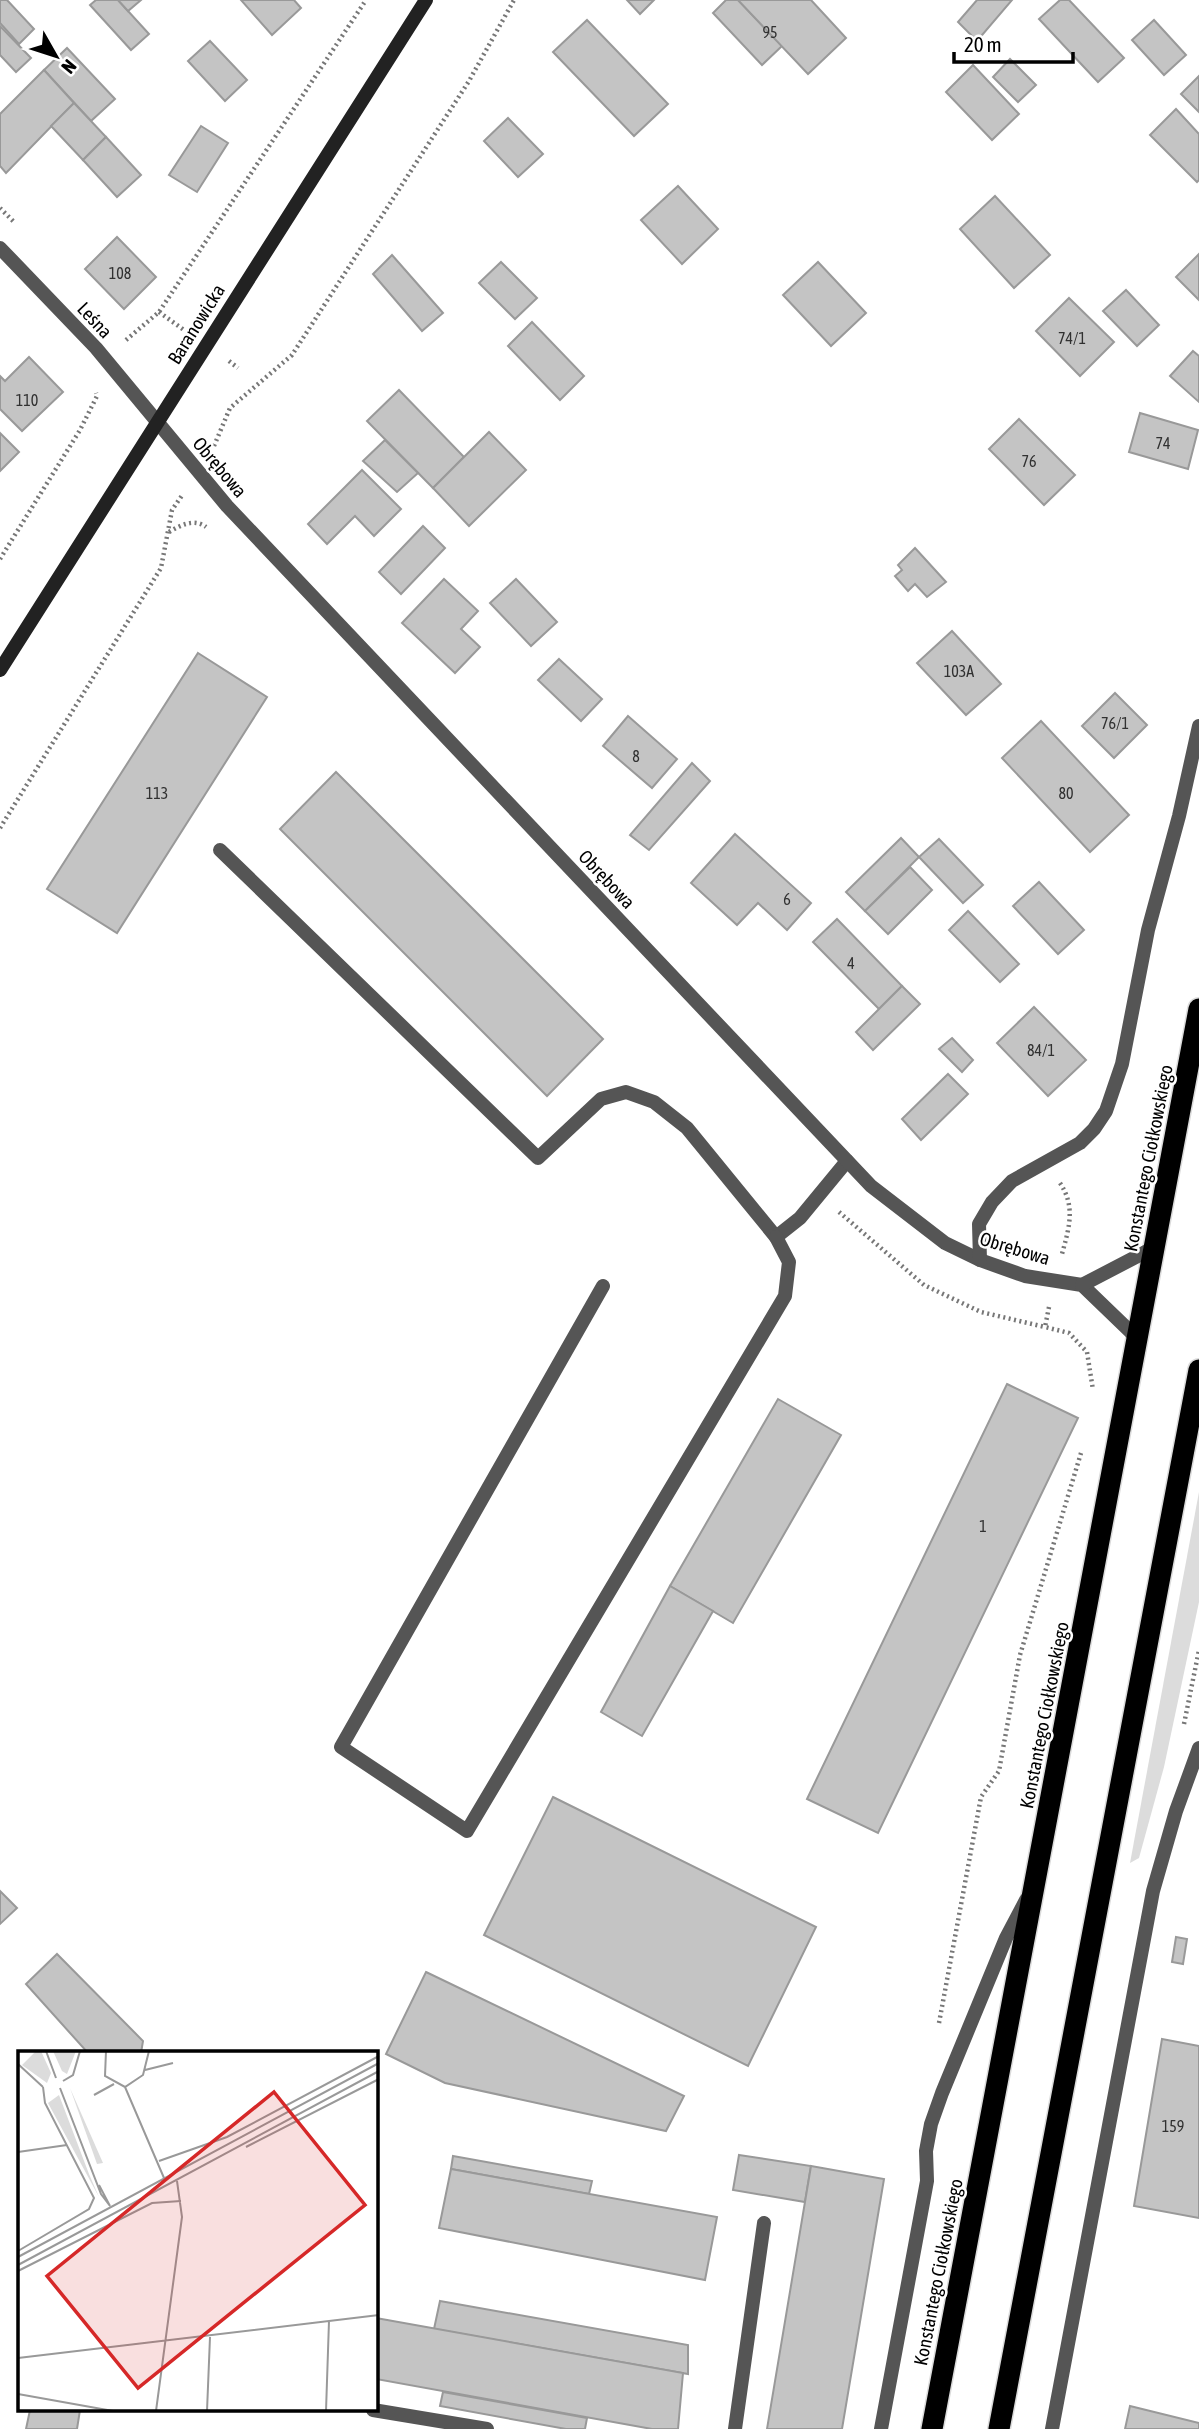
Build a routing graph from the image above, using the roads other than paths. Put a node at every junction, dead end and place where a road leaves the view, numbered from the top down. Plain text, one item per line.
1 (426, 0) edge
2 (0, 248) edge
3 (157, 422) junction
4 (0, 670) edge
5 (1199, 726) edge
6 (220, 850) dead end
7 (1199, 1009) edge
8 (848, 1161) junction
9 (776, 1237) junction
10 (1155, 1247) junction
11 (980, 1260) junction
12 (1082, 1285) junction
13 (603, 1286) dead end
14 (1137, 1338) junction
15 (1199, 1370) edge
16 (1199, 1748) edge
17 (1035, 1883) junction
18 (764, 2222) dead end
19 (378, 2411) edge
20 (487, 2429) edge
21 (735, 2429) edge
22 (881, 2429) edge
23 (932, 2429) edge
24 (999, 2429) edge
25 (1052, 2429) edge

1 - 3 street, Baranowicka
2 - 3 street, Leśna
3 - 4 street, Baranowicka
3 - 8 street, Obrębowa
5 - 11 street
6 - 9 street
7 - 10 highway, Konstantego Ciołkowskiego
8 - 9 street
8 - 11 street, Obrębowa
9 - 13 street
10 - 12 street
10 - 14 highway, Konstantego Ciołkowskiego
11 - 12 street, Obrębowa
12 - 14 street
14 - 17 highway, Konstantego Ciołkowskiego
15 - 24 highway
16 - 25 street
17 - 22 street
17 - 23 highway, Konstantego Ciołkowskiego
18 - 21 street
19 - 20 street

